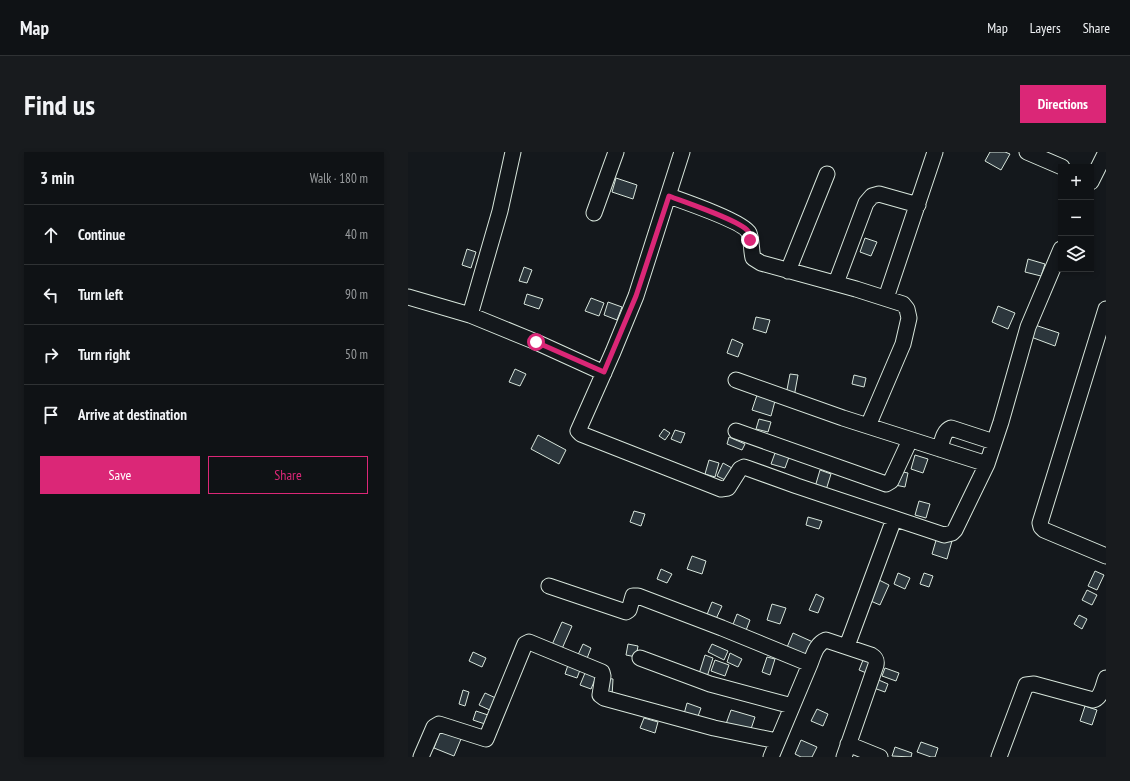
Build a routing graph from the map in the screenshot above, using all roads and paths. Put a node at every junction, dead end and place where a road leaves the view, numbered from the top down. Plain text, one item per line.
1 (513, 152) edge
2 (616, 152) edge
3 (682, 152) edge
4 (935, 152) edge
5 (1027, 152) edge
6 (1106, 152) edge
7 (1058, 165) edge
8 (827, 174) dead end
9 (1094, 174) edge
10 (669, 196) junction
11 (918, 205) junction
12 (594, 213) dead end
13 (1058, 256) edge
14 (788, 271) junction
15 (836, 283) junction
16 (408, 297) edge
17 (886, 298) junction
18 (1106, 309) edge
19 (470, 315) junction
20 (604, 372) junction
21 (736, 380) dead end
22 (868, 426) junction
23 (736, 431) dead end
24 (910, 440) junction
25 (994, 442) junction
26 (940, 449) junction
27 (987, 464) junction
28 (894, 518) junction
29 (1106, 556) edge
30 (549, 586) dead end
31 (847, 646) junction
32 (640, 658) dead end
33 (810, 664) junction
34 (1106, 678) edge
35 (792, 706) junction
36 (777, 742) junction
37 (846, 751) edge
38 (421, 757) edge
39 (771, 757) edge
40 (880, 757) edge
41 (999, 757) edge

1 - 19 street
2 - 12 street
3 - 10 street
4 - 11 street
5 - 7 street
6 - 9 street
8 - 14 street
10 - 14 street
10 - 20 street
11 - 15 street
11 - 17 street
13 - 25 street
14 - 15 street
15 - 17 street
16 - 19 street
17 - 22 street
18 - 29 street
19 - 20 street
20 - 28 street
21 - 22 street
22 - 24 street
23 - 24 street
24 - 26 street
25 - 26 street
25 - 27 street
26 - 27 street
27 - 28 street
28 - 31 street
30 - 33 street
31 - 33 street
31 - 37 street
32 - 35 street
33 - 35 street
34 - 41 street
35 - 36 street
36 - 38 street
36 - 39 street
37 - 40 street

